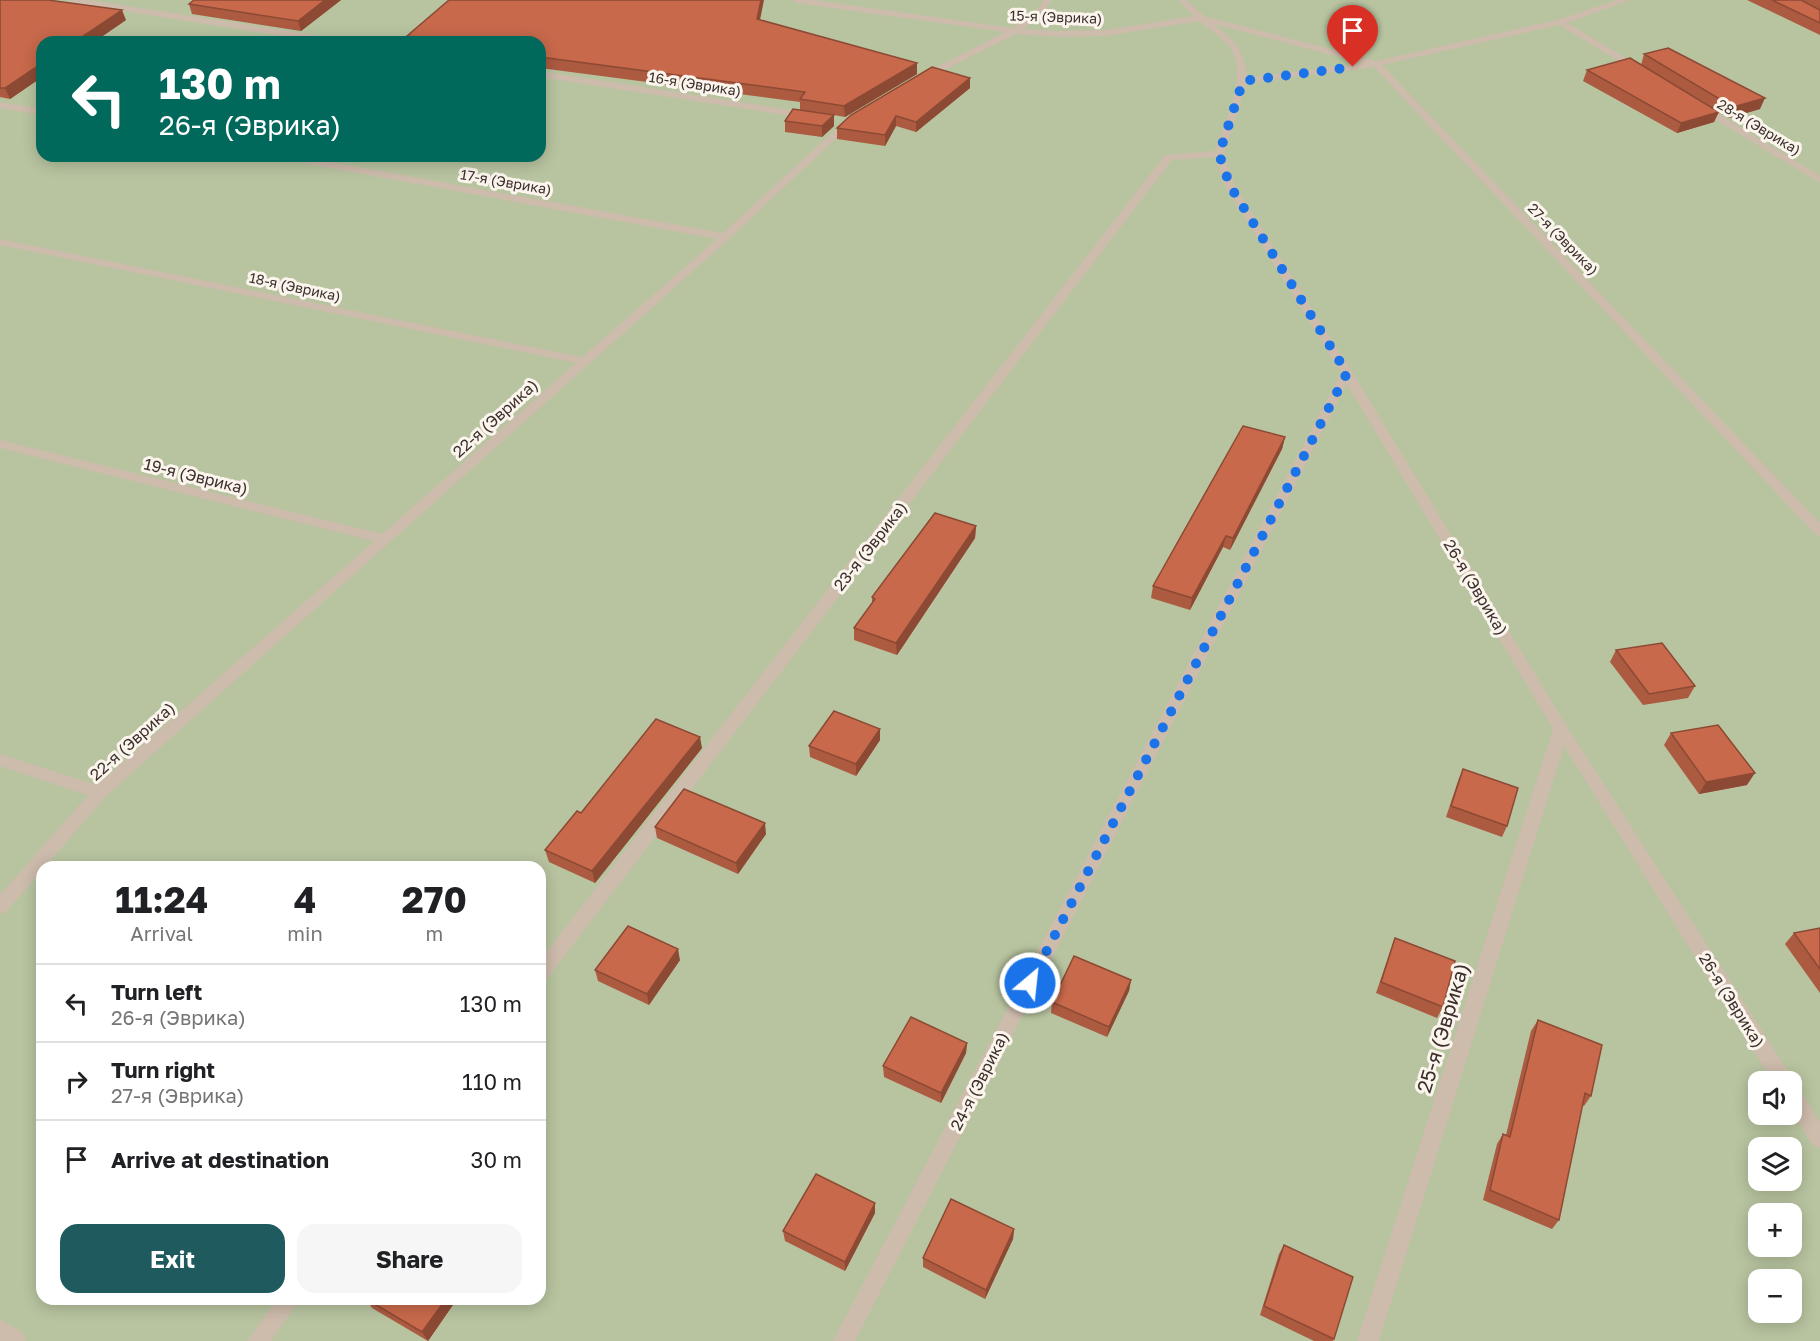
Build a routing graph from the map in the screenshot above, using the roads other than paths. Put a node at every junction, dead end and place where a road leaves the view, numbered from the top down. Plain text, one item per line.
1 (72, 0) edge
2 (796, 0) edge
3 (1048, 0) edge
4 (1182, 0) edge
5 (1626, 0) edge
6 (1201, 18) junction
7 (1560, 22) junction
8 (1015, 31) junction
9 (301, 36) edge
10 (1376, 64) junction
11 (546, 75) edge
12 (1650, 76) edge
13 (1243, 81) junction
14 (913, 83) edge
15 (1690, 101) edge
16 (0, 105) edge
17 (36, 111) edge
18 (866, 111) edge
19 (823, 118) edge
20 (1219, 154) junction
21 (314, 162) edge
22 (1820, 180) edge
23 (725, 237) junction
24 (0, 242) edge
25 (584, 361) junction
26 (1347, 373) junction
27 (0, 444) edge
28 (1820, 531) edge
29 (383, 539) junction
30 (1561, 729) junction
31 (0, 760) edge
32 (100, 792) junction
33 (40, 861) edge
34 (36, 866) edge
35 (0, 907) edge
36 (546, 966) edge
37 (1777, 1071) edge
38 (1802, 1110) edge
39 (1820, 1139) edge
40 (285, 1305) edge
41 (0, 1330) edge
42 (15, 1341) edge
43 (258, 1341) edge
44 (844, 1341) edge
45 (1368, 1341) edge

1 - 9 lane
2 - 8 lane, 15-я (Эврика)
3 - 8 lane
4 - 6 lane
5 - 7 lane
6 - 8 lane, 15-я (Эврика)
6 - 10 lane
6 - 13 lane
7 - 10 lane
7 - 12 lane
8 - 14 lane
10 - 13 lane
10 - 28 lane, 27-я (Эврика)
11 - 19 lane, 16-я (Эврика)
13 - 20 lane
15 - 22 lane, 28-я (Эврика)
16 - 17 lane
18 - 23 lane, 22-я (Эврика)
20 - 26 lane, 26-я (Эврика)
20 - 36 lane, 23-я (Эврика)
21 - 23 lane, 17-я (Эврика)
23 - 25 lane, 22-я (Эврика)
24 - 25 lane, 18-я (Эврика)
25 - 29 lane, 22-я (Эврика)
26 - 30 lane, 26-я (Эврика)
26 - 44 lane, 24-я (Эврика)
27 - 29 lane, 19-я (Эврика)
29 - 32 lane, 22-я (Эврика)
30 - 37 lane, 26-я (Эврика)
30 - 45 lane, 25-я (Эврика)
31 - 32 lane
32 - 33 lane, 22-я (Эврика)
34 - 35 lane, 22-я (Эврика)
38 - 39 lane
40 - 43 lane
41 - 42 lane

